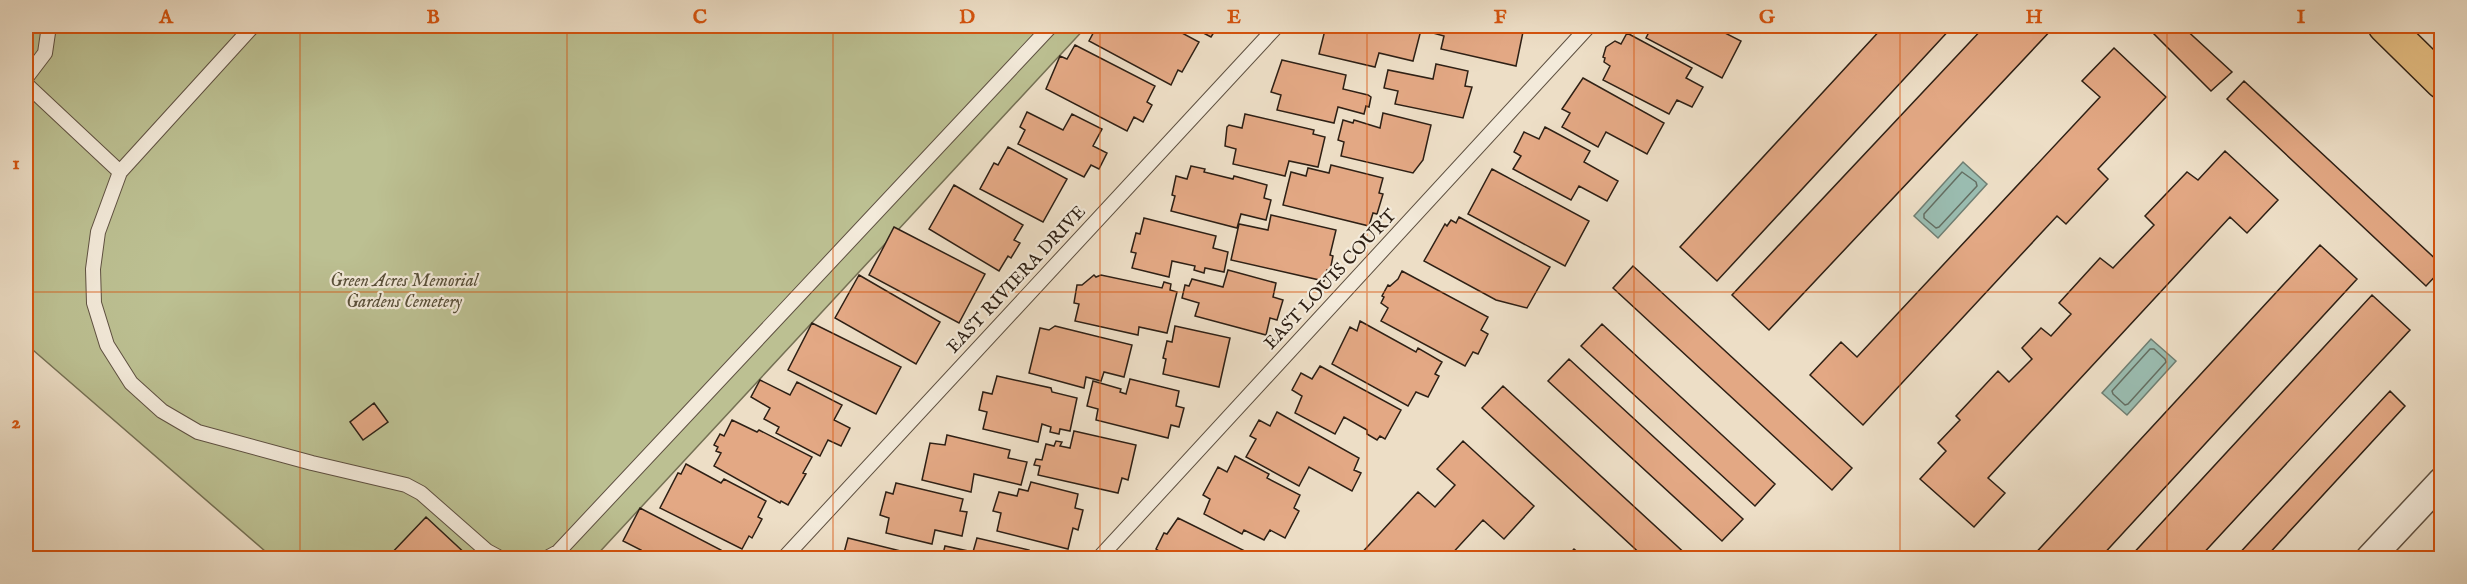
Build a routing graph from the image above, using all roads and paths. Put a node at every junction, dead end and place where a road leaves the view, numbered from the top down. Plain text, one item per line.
1 (49, 26) edge
2 (253, 26) edge
3 (1051, 26) edge
4 (1277, 26) edge
5 (1590, 26) edge
6 (2385, 26) edge
7 (26, 78) edge
8 (2442, 82) edge
9 (26, 84) edge
10 (120, 172) junction
11 (2442, 481) edge
12 (500, 558) edge
13 (547, 558) edge
14 (784, 558) edge
15 (1099, 558) edge
16 (2370, 558) edge

1 - 7 lane
2 - 10 lane
3 - 13 lane
4 - 14 lane, EAST RIVIERA DRIVE
5 - 15 lane, EAST LOUIS COURT
6 - 8 main road
9 - 10 lane
10 - 12 lane
11 - 16 street

